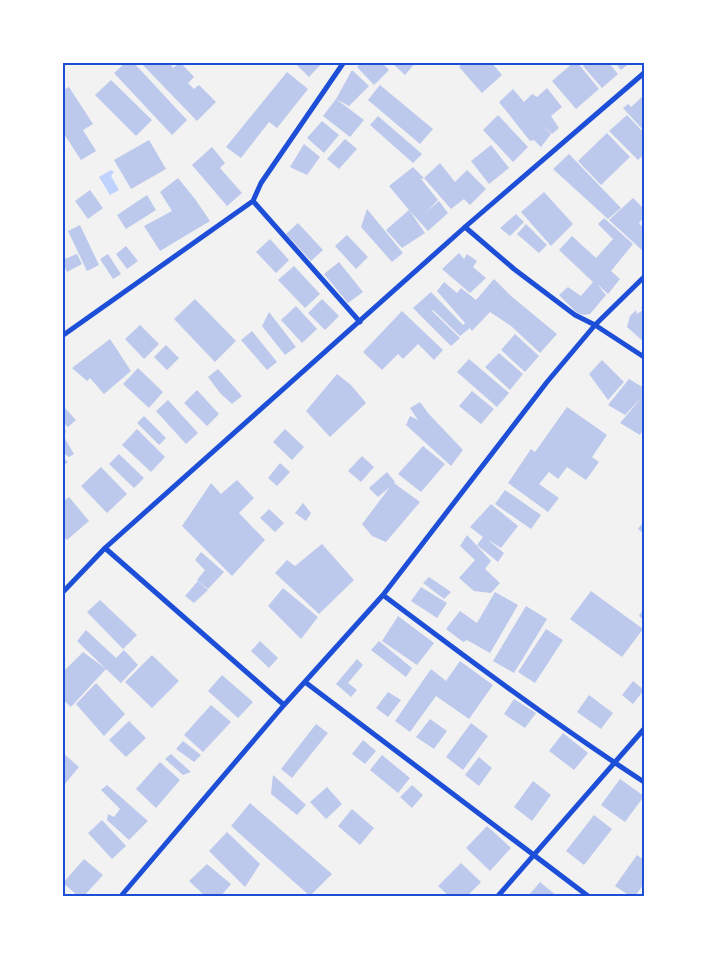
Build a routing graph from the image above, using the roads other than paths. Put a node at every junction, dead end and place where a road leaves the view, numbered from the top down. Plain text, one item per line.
1 (344, 62) edge
2 (644, 73) edge
3 (253, 201) junction
4 (466, 227) junction
5 (644, 276) edge
6 (360, 322) junction
7 (596, 325) junction
8 (62, 336) edge
9 (644, 357) edge
10 (105, 548) junction
11 (62, 593) edge
12 (383, 595) junction
13 (304, 682) junction
14 (284, 705) junction
15 (644, 729) edge
16 (615, 763) junction
17 (644, 782) edge
18 (534, 854) junction
19 (122, 896) edge
20 (498, 896) edge
21 (588, 896) edge

1 - 3 street
2 - 4 street
3 - 6 street
3 - 8 street
4 - 6 street
4 - 7 street
5 - 7 street
6 - 10 street
7 - 9 street
7 - 12 street
10 - 11 street
10 - 14 street
12 - 13 street
12 - 16 street
13 - 14 street
13 - 18 street
14 - 19 street
15 - 16 street
16 - 17 street
16 - 18 street
18 - 20 street
18 - 21 street

